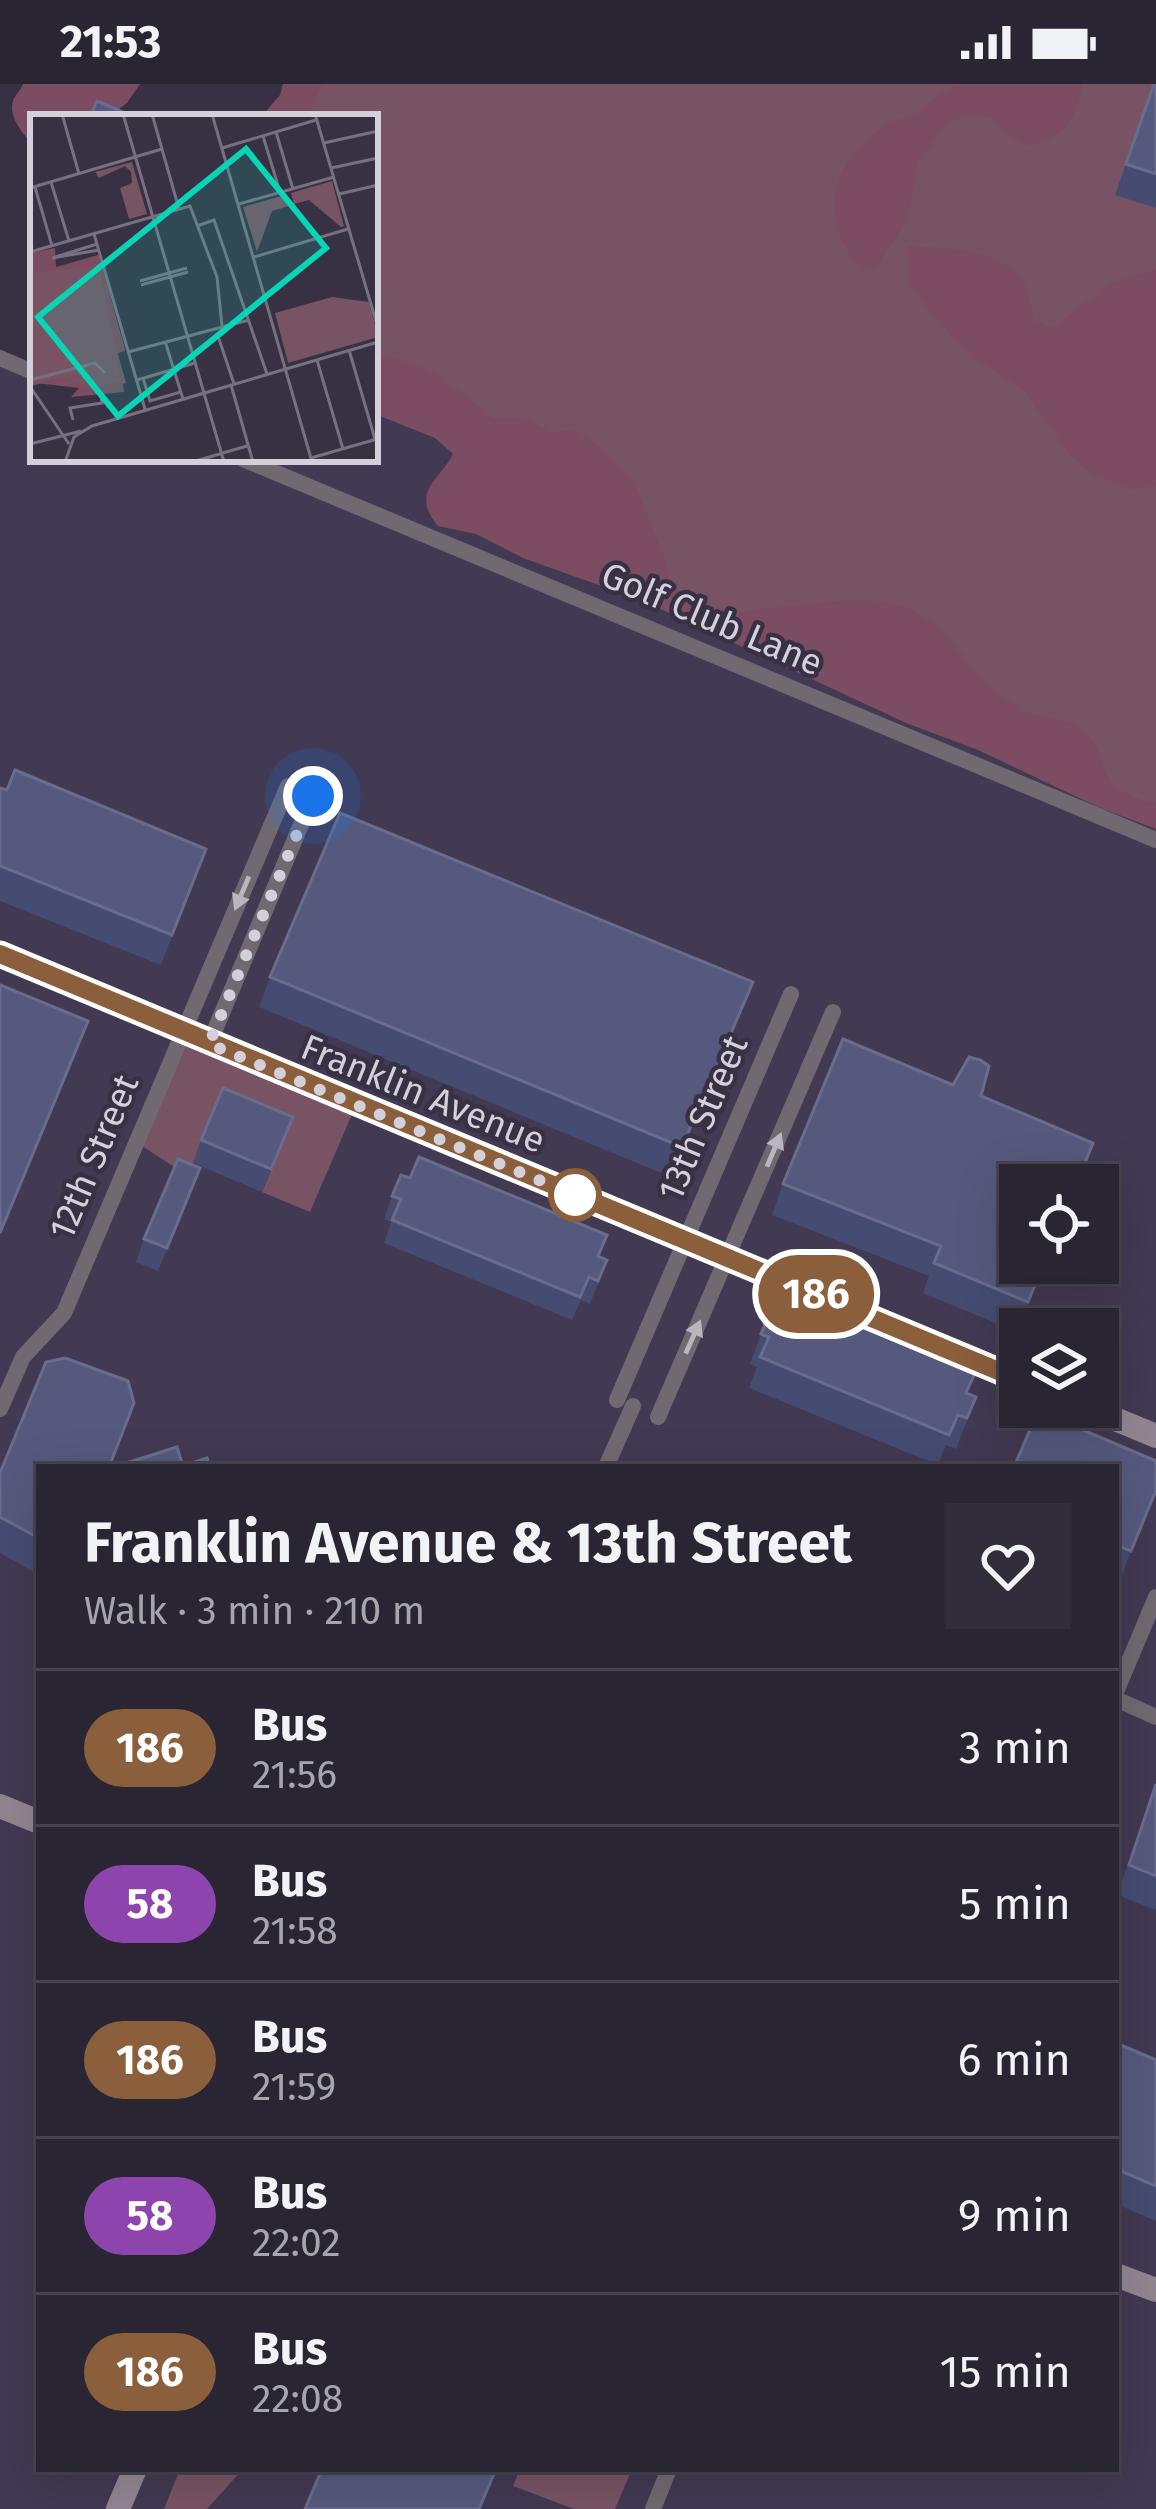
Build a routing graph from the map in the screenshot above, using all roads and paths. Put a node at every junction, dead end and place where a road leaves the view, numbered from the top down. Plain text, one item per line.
1 (0, 358) edge
2 (30, 371) edge
3 (250, 462) edge
4 (287, 786) dead end
5 (313, 796) dead end
6 (1156, 840) edge
7 (0, 954) edge
8 (791, 994) dead end
9 (833, 1012) dead end
10 (182, 1033) junction
11 (209, 1044) junction
12 (686, 1240) junction
13 (728, 1258) junction
14 (999, 1371) edge
15 (0, 1409) edge
16 (658, 1417) dead end
17 (1119, 1421) edge
18 (1156, 1436) edge
19 (607, 1464) edge
20 (1156, 1597) edge
21 (1119, 1688) edge
22 (1119, 1697) edge
23 (1156, 1717) edge
24 (0, 1806) edge
25 (36, 1821) edge
26 (1119, 2276) edge
27 (1156, 2290) edge
28 (134, 2472) edge
29 (668, 2472) edge
30 (118, 2509) edge
31 (652, 2509) edge

1 - 2 street
3 - 6 street, Golf Club Lane
4 -> 10 street, 12th Street
5 - 11 street
7 - 10 main road, Franklin Avenue
8 - 12 street, 13th Street
13 -> 9 street
10 - 11 main road, Franklin Avenue
10 - 15 street, 12th Street
11 - 12 main road, Franklin Avenue
12 - 13 main road, Franklin Avenue
12 - 19 street, 13th Street
13 - 14 main road, Franklin Avenue
16 -> 13 street
17 - 18 main road
20 - 21 street
22 - 23 street
24 - 25 main road
26 - 27 main road
28 - 30 main road
29 - 31 street

